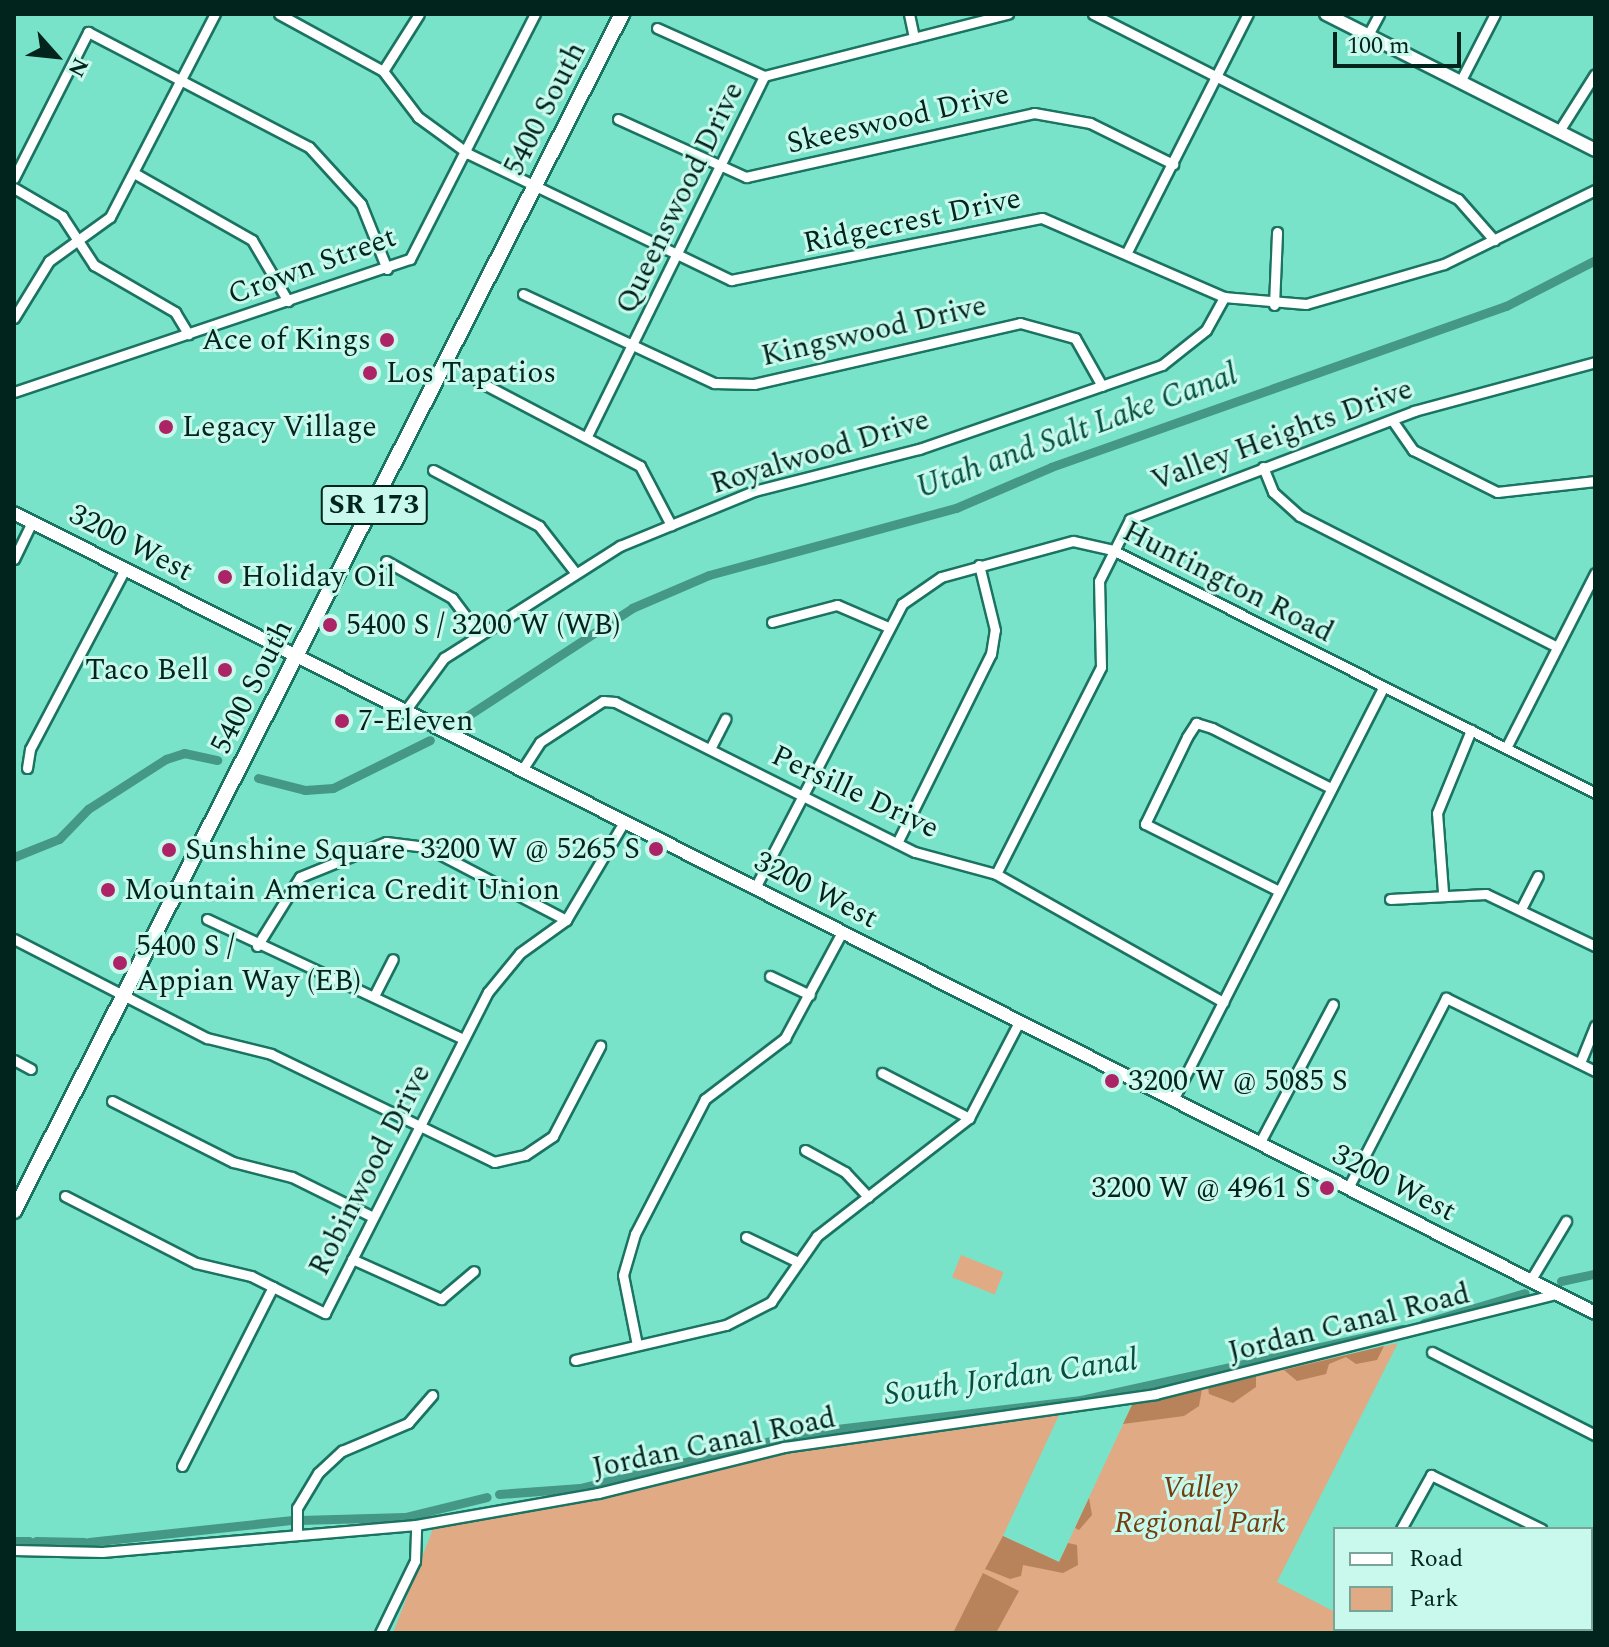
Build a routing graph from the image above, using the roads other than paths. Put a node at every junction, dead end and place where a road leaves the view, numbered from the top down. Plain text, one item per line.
1 (215, 14) edge
2 (279, 14) edge
3 (419, 14) edge
4 (535, 14) edge
5 (622, 14) edge
6 (909, 14) edge
7 (1008, 14) edge
8 (1093, 14) edge
9 (1248, 14) edge
10 (1326, 14) edge
11 (1379, 14) edge
12 (1495, 14) edge
13 (657, 28) dead end
14 (1368, 35) junction
15 (914, 37) junction
16 (383, 71) junction
17 (1595, 74) edge
18 (764, 76) junction
19 (1217, 77) junction
20 (181, 80) junction
21 (1460, 82) junction
22 (618, 119) dead end
23 (1559, 131) junction
24 (1595, 150) edge
25 (469, 154) junction
26 (1173, 164) junction
27 (722, 171) junction
28 (134, 173) junction
29 (14, 178) edge
30 (534, 187) junction
31 (14, 188) edge
32 (1595, 190) edge
33 (1277, 232) dead end
34 (1494, 240) junction
35 (79, 242) junction
36 (1127, 252) junction
37 (678, 260) junction
38 (387, 269) junction
39 (523, 294) dead end
40 (1224, 297) junction
41 (18, 301) edge
42 (288, 301) junction
43 (1274, 305) junction
44 (14, 318) edge
45 (188, 334) junction
46 (632, 349) junction
47 (1595, 362) edge
48 (478, 381) dead end
49 (1102, 386) junction
50 (14, 392) edge
51 (1392, 420) junction
52 (587, 436) junction
53 (1263, 467) junction
54 (433, 470) dead end
55 (1595, 481) edge
56 (14, 513) edge
57 (32, 522) junction
58 (671, 525) junction
59 (1113, 550) junction
60 (14, 559) edge
61 (386, 561) dead end
62 (979, 565) junction
63 (125, 569) junction
64 (575, 572) junction
65 (1595, 573) edge
66 (772, 622) dead end
67 (888, 627) junction
68 (479, 634) junction
69 (1557, 647) junction
70 (296, 658) junction
71 (1383, 687) junction
72 (405, 711) junction
73 (725, 719) dead end
74 (1471, 730) junction
75 (1506, 748) junction
76 (710, 749) junction
77 (27, 768) dead end
78 (522, 770) junction
79 (1331, 788) junction
80 (1595, 793) edge
81 (802, 795) junction
82 (624, 822) junction
83 (897, 843) junction
84 (996, 874) junction
85 (1538, 876) dead end
86 (755, 888) junction
87 (1279, 891) junction
88 (1443, 892) junction
89 (1390, 899) dead end
90 (1521, 909) junction
91 (207, 919) dead end
92 (566, 920) junction
93 (842, 932) junction
94 (14, 939) edge
95 (257, 946) junction
96 (1595, 946) edge
97 (393, 959) dead end
98 (770, 976) dead end
99 (375, 994) junction
100 (124, 995) junction
101 (810, 995) junction
102 (1223, 1002) junction
103 (1333, 1004) dead end
104 (1019, 1022) junction
105 (1595, 1026) edge
106 (463, 1039) junction
107 (600, 1046) dead end
108 (14, 1060) edge
109 (1580, 1063) junction
110 (31, 1069) dead end
111 (1595, 1071) edge
112 (882, 1073) dead end
113 (1173, 1100) junction
114 (112, 1101) dead end
115 (969, 1118) junction
116 (418, 1128) junction
117 (1259, 1144) junction
118 (805, 1150) dead end
119 (1348, 1188) junction
120 (65, 1196) dead end
121 (868, 1197) junction
122 (14, 1211) edge
123 (373, 1217) junction
124 (1566, 1221) dead end
125 (746, 1237) dead end
126 (352, 1259) junction
127 (798, 1262) junction
128 (474, 1271) dead end
129 (1530, 1281) junction
130 (273, 1287) junction
131 (1557, 1294) junction
132 (1595, 1313) edge
133 (637, 1345) junction
134 (1432, 1352) dead end
135 (575, 1360) dead end
136 (432, 1395) dead end
137 (1595, 1435) edge
138 (182, 1466) dead end
139 (416, 1525) junction
140 (1402, 1527) edge
141 (1537, 1527) edge
142 (297, 1531) junction
143 (14, 1550) edge
144 (380, 1633) edge

1 - 20 street
2 - 16 street, Ridgecrest Drive
3 - 16 street
4 - 25 street, Crown Street
5 - 30 main road, 5400 South / SR 173
6 - 15 street
7 - 15 street, Queenswood Drive
8 - 19 street
9 - 19 street
10 - 14 street
11 - 14 street
12 - 21 street
13 - 18 street
14 - 21 street
15 - 18 street, Queenswood Drive
16 - 25 street, Ridgecrest Drive
17 - 23 street
18 - 27 street, Queenswood Drive
19 - 26 street
19 - 34 street
20 - 28 street
20 - 29 street
20 - 38 street
21 - 23 street
22 - 27 street, Skeeswood Drive
23 - 24 street
25 - 30 street, Ridgecrest Drive
25 - 38 street, Crown Street
26 - 27 street, Skeeswood Drive
26 - 36 street
27 - 37 street, Queenswood Drive
28 - 35 street
28 - 42 street
30 - 37 street, Ridgecrest Drive
30 - 70 main road, 5400 South / SR 173
31 - 35 street
32 - 34 street, Ridgecrest Drive
33 - 43 street
34 - 43 street, Ridgecrest Drive
35 - 41 street
35 - 45 street
36 - 37 street, Ridgecrest Drive
36 - 40 street, Ridgecrest Drive
37 - 46 street, Queenswood Drive
38 - 42 street, Crown Street
39 - 46 street, Kingswood Drive
40 - 43 street, Ridgecrest Drive
40 - 49 street, Royalwood Drive
41 - 44 street
42 - 45 street, Crown Street
45 - 50 street, Crown Street
46 - 49 street, Kingswood Drive
46 - 52 street, Queenswood Drive
47 - 51 street, Valley Heights Drive
48 - 52 street
49 - 58 street, Royalwood Drive
51 - 53 street, Valley Heights Drive
51 - 55 street
52 - 58 street
53 - 59 street, Valley Heights Drive
53 - 69 street
54 - 64 street
56 - 57 street, 3200 West
57 - 60 street
57 - 63 street, 3200 West
58 - 64 street, Royalwood Drive
59 - 62 street, Huntington Road
59 - 71 street, Huntington Road
59 - 84 street, Valley Heights Drive
61 - 68 street
62 - 67 street, Huntington Road
62 - 83 street
63 - 70 street, 3200 West
63 - 77 street
64 - 68 street, Royalwood Drive
65 - 69 street
66 - 67 street
67 - 81 street, Huntington Road
68 - 72 street, Royalwood Drive
69 - 75 street
70 - 72 street, 3200 West
70 - 100 main road, 5400 South / SR 173
71 - 74 street, Huntington Road
71 - 79 street
72 - 78 street, 3200 West
73 - 76 street
74 - 75 street, Huntington Road
74 - 88 street
75 - 80 street, Huntington Road
76 - 78 street, Persille Drive
76 - 81 street, Persille Drive
78 - 82 street, 3200 West
79 - 87 street
79 - 87 street
81 - 83 street, Persille Drive
81 - 86 street, Huntington Road
82 - 86 street, 3200 West
82 - 92 street, Robinwood Drive
83 - 84 street, Persille Drive
84 - 102 street, Persille Drive
85 - 90 street
86 - 93 street, 3200 West
87 - 102 street
88 - 89 street
88 - 90 street
90 - 96 street
91 - 95 street
92 - 95 street
92 - 106 street, Robinwood Drive
93 - 101 street
93 - 104 street, 3200 West
94 - 100 street
95 - 99 street
97 - 99 street
98 - 101 street
99 - 106 street
100 - 116 street
100 - 122 main road, 5400 South / SR 173
101 - 133 street
102 - 113 street
103 - 117 street
104 - 113 street, 3200 West
104 - 115 street
105 - 109 street
106 - 116 street, Robinwood Drive
107 - 116 street
108 - 110 street
109 - 111 street
109 - 119 street
112 - 115 street
113 - 117 street, 3200 West
114 - 123 street
115 - 121 street
116 - 123 street, Robinwood Drive
117 - 119 street, 3200 West
118 - 121 street
119 - 129 street, 3200 West
120 - 130 street, Robinwood Drive
121 - 127 street
123 - 126 street, Robinwood Drive
124 - 129 street
125 - 127 street
126 - 128 street
126 - 130 street, Robinwood Drive
127 - 133 street
129 - 131 street, 3200 West
130 - 138 street
131 - 132 street, 3200 West
131 - 139 street, Jordan Canal Road
133 - 135 street
134 - 137 street
136 - 142 street
139 - 142 street, Jordan Canal Road
139 - 144 street
140 - 141 street
142 - 143 street, Jordan Canal Road

